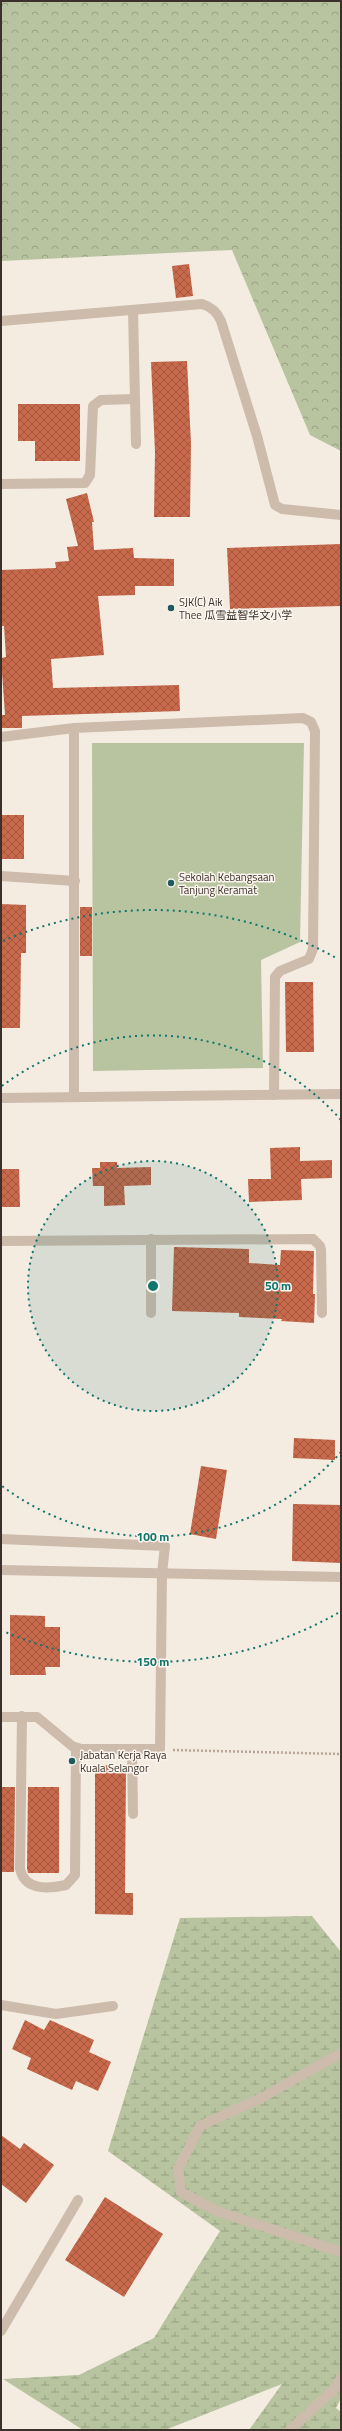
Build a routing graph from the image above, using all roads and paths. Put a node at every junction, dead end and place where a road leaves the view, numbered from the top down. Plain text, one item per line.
1 (133, 310) junction
2 (1, 321) edge
3 (135, 399) junction
4 (136, 444) dead end
5 (1, 484) edge
6 (341, 515) edge
7 (74, 728) junction
8 (1, 737) edge
9 (1, 876) edge
10 (75, 881) junction
11 (341, 1094) edge
12 (274, 1095) junction
13 (74, 1097) junction
14 (1, 1098) edge
15 (151, 1240) junction
16 (1, 1241) edge
17 (151, 1313) dead end
18 (322, 1313) dead end
19 (1, 1539) edge
20 (1, 1570) edge
21 (162, 1573) junction
22 (341, 1577) edge
23 (22, 1716) junction
24 (1, 1717) edge
25 (76, 1748) junction
26 (132, 1749) junction
27 (160, 1749) junction
28 (341, 1754) edge
29 (133, 1814) dead end
30 (1, 2005) edge
31 (113, 2006) dead end
32 (341, 2053) edge
33 (78, 2200) dead end
34 (341, 2252) edge
35 (1, 2331) edge
36 (341, 2378) edge
37 (290, 2430) edge

1 - 2 street
1 - 3 street
1 - 6 street
3 - 4 street
3 - 5 street
7 - 8 street
7 - 10 street
7 - 12 street
9 - 10 street
10 - 13 street
11 - 12 street
12 - 13 street
13 - 14 street
15 - 16 street
15 - 17 street
15 - 18 street
19 - 21 street
20 - 21 street
21 - 22 street
21 - 27 street
23 - 24 street
23 - 25 street
23 - 25 street
25 - 26 street
26 - 27 street
26 - 29 street
27 - 28 path
30 - 31 street
32 - 34 street
33 - 35 street
36 - 37 street

